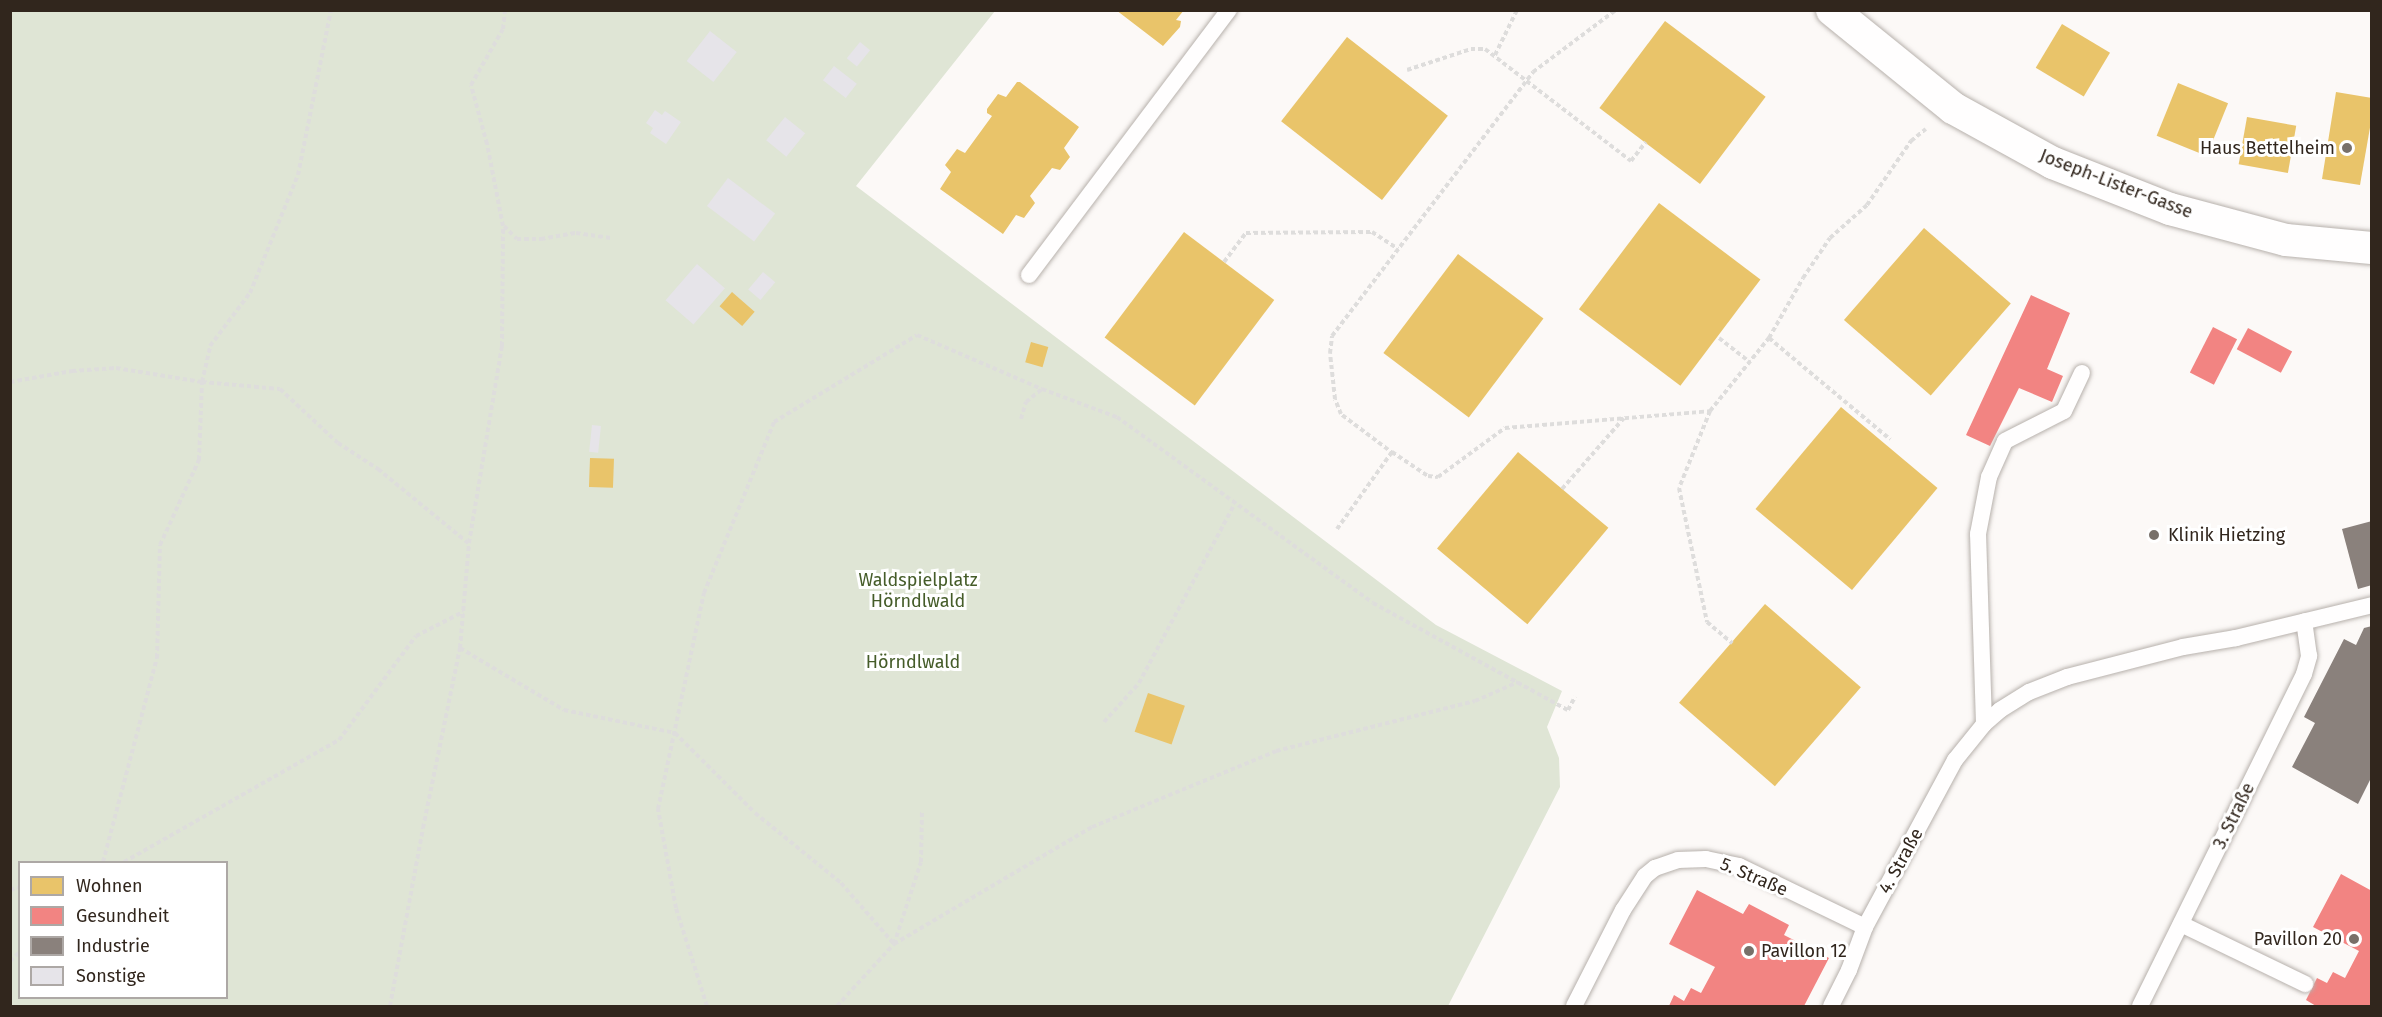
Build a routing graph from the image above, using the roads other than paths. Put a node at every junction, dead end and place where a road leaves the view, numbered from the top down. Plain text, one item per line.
1 (1229, 10) edge
2 (1832, 10) edge
3 (2372, 248) edge
4 (1029, 275) dead end
5 (2082, 373) dead end
6 (2372, 605) edge
7 (2304, 621) junction
8 (1984, 724) junction
9 (2181, 924) junction
10 (1865, 927) junction
11 (2305, 984) dead end
12 (1574, 1006) edge
13 (1830, 1006) edge
14 (2140, 1006) edge

1 - 4 lane
2 - 3 street, Joseph-Lister-Gasse
5 - 8 lane
6 - 7 lane, 4. Straße
7 - 8 lane, 4. Straße
7 - 9 lane, 3. Straße
8 - 10 lane, 4. Straße
9 - 11 lane
9 - 14 lane, 3. Straße
10 - 12 lane, 5. Straße
10 - 13 lane, 4. Straße

